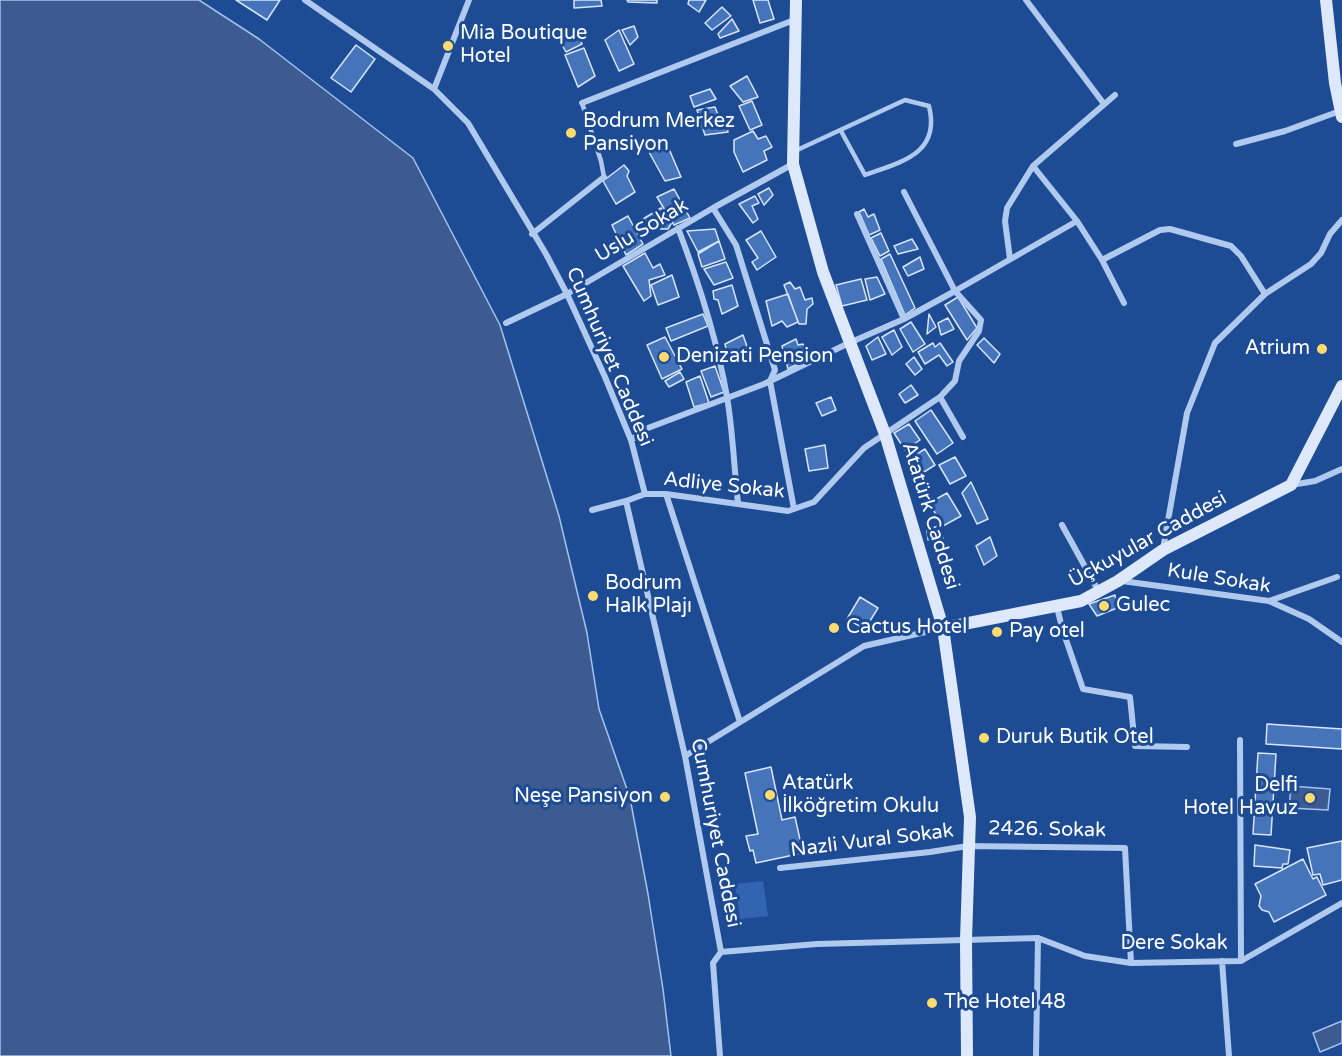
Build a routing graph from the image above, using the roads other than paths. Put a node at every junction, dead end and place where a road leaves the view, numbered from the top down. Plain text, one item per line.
1 (305, 0) edge
2 (469, 0) edge
3 (795, 0) edge
4 (1026, 0) edge
5 (1326, 0) edge
6 (794, 20) junction
7 (434, 89) junction
8 (1115, 95) dead end
9 (582, 103) joint
10 (1104, 104) junction
11 (1341, 114) edge
12 (841, 131) junction
13 (1236, 144) dead end
14 (793, 158) junction
15 (1033, 166) junction
16 (604, 177) joint
17 (904, 192) dead end
18 (713, 208) junction
19 (857, 214) dead end
20 (1342, 220) edge
21 (1077, 221) junction
22 (678, 228) junction
23 (532, 234) junction
24 (1010, 259) junction
25 (1102, 260) junction
26 (955, 291) junction
27 (567, 294) junction
28 (1265, 294) junction
29 (1124, 303) dead end
30 (904, 320) junction
31 (506, 323) dead end
32 (849, 343) junction
33 (770, 381) junction
34 (1342, 386) edge
35 (727, 396) junction
36 (940, 398) junction
37 (885, 434) junction
38 (963, 438) dead end
39 (631, 440) junction
40 (1342, 469) edge
41 (1291, 485) junction
42 (645, 494) junction
43 (666, 494) junction
44 (626, 501) junction
45 (738, 503) junction
46 (794, 509) junction
47 (592, 510) dead end
48 (1062, 525) dead end
49 (1163, 550) junction
50 (1337, 577) dead end
51 (1118, 581) junction
52 (1099, 592) junction
53 (1269, 601) junction
54 (1057, 607) junction
55 (943, 628) junction
56 (1342, 642) edge
57 (740, 722) junction
58 (1240, 740) dead end
59 (1187, 747) dead end
60 (685, 756) junction
61 (968, 846) junction
62 (780, 868) dead end
63 (1342, 903) edge
64 (1038, 938) junction
65 (966, 940) junction
66 (721, 952) junction
67 (1222, 961) junction
68 (1241, 961) junction
69 (1131, 963) junction
70 (720, 1056) edge
71 (967, 1056) edge
72 (1036, 1056) edge
73 (1229, 1056) edge

1 - 7 street, Cumhuriyet Caddesi
2 - 7 street
3 - 6 street, Atatürk Caddesi
4 - 10 street
5 - 11 street
6 - 9 street
6 - 14 street, Atatürk Caddesi
7 - 23 street, Cumhuriyet Caddesi
8 - 10 street
9 - 16 lane
10 - 15 street
11 - 13 street
12 - 12 lane
12 - 14 lane
14 - 18 street, Uslu Sokak
14 - 32 street, Atatürk Caddesi
15 - 21 street
15 - 24 street
16 - 23 street
17 - 26 street
18 - 22 street, Uslu Sokak
18 - 33 street
19 - 30 street
20 - 28 street
21 - 24 street
21 - 25 street
22 - 27 street, Uslu Sokak
22 - 35 street
23 - 27 street, Cumhuriyet Caddesi
24 - 26 street
25 - 28 street
25 - 29 street
26 - 30 street
26 - 36 street, Adliye Sokak
27 - 31 street, Uslu Sokak
27 - 39 street, Cumhuriyet Caddesi
28 - 49 street
30 - 32 street
32 - 33 street
32 - 37 street, Atatürk Caddesi
33 - 35 street
33 - 46 street
34 - 41 street
35 - 39 street
35 - 45 street
36 - 37 street, Adliye Sokak
36 - 38 street
37 - 46 street, Adliye Sokak
37 - 55 street, Atatürk Caddesi
39 - 42 street, Cumhuriyet Caddesi
40 - 41 street
41 - 49 street, Üçkuyular Caddesi
42 - 43 street, Adliye Sokak
42 - 44 street
43 - 45 street, Adliye Sokak
43 - 57 street
44 - 47 street
44 - 60 street, Cumhuriyet Caddesi
45 - 46 street, Adliye Sokak
48 - 52 street
49 - 51 street, Üçkuyular Caddesi
50 - 53 street
51 - 52 street, Üçkuyular Caddesi
51 - 53 street, Kule Sokak
52 - 54 street, Üçkuyular Caddesi
53 - 56 street, Kule Sokak
54 - 55 street, Üçkuyular Caddesi
54 - 59 street
55 - 57 street
55 - 61 street, Atatürk Caddesi
57 - 60 street
58 - 68 street, Dere Sokak
60 - 66 street, Cumhuriyet Caddesi
61 - 62 street, Nazli Vural Sokak
61 - 65 street, Atatürk Caddesi
61 - 69 street, 2426. Sokak
63 - 68 street, Dere Sokak
64 - 65 street, Dere Sokak
64 - 69 street, Dere Sokak
64 - 72 street
65 - 66 street, Dere Sokak
65 - 71 street, Atatürk Caddesi
66 - 70 street, Cumhuriyet Caddesi
67 - 68 street, Dere Sokak
67 - 69 street, Dere Sokak
67 - 73 street

